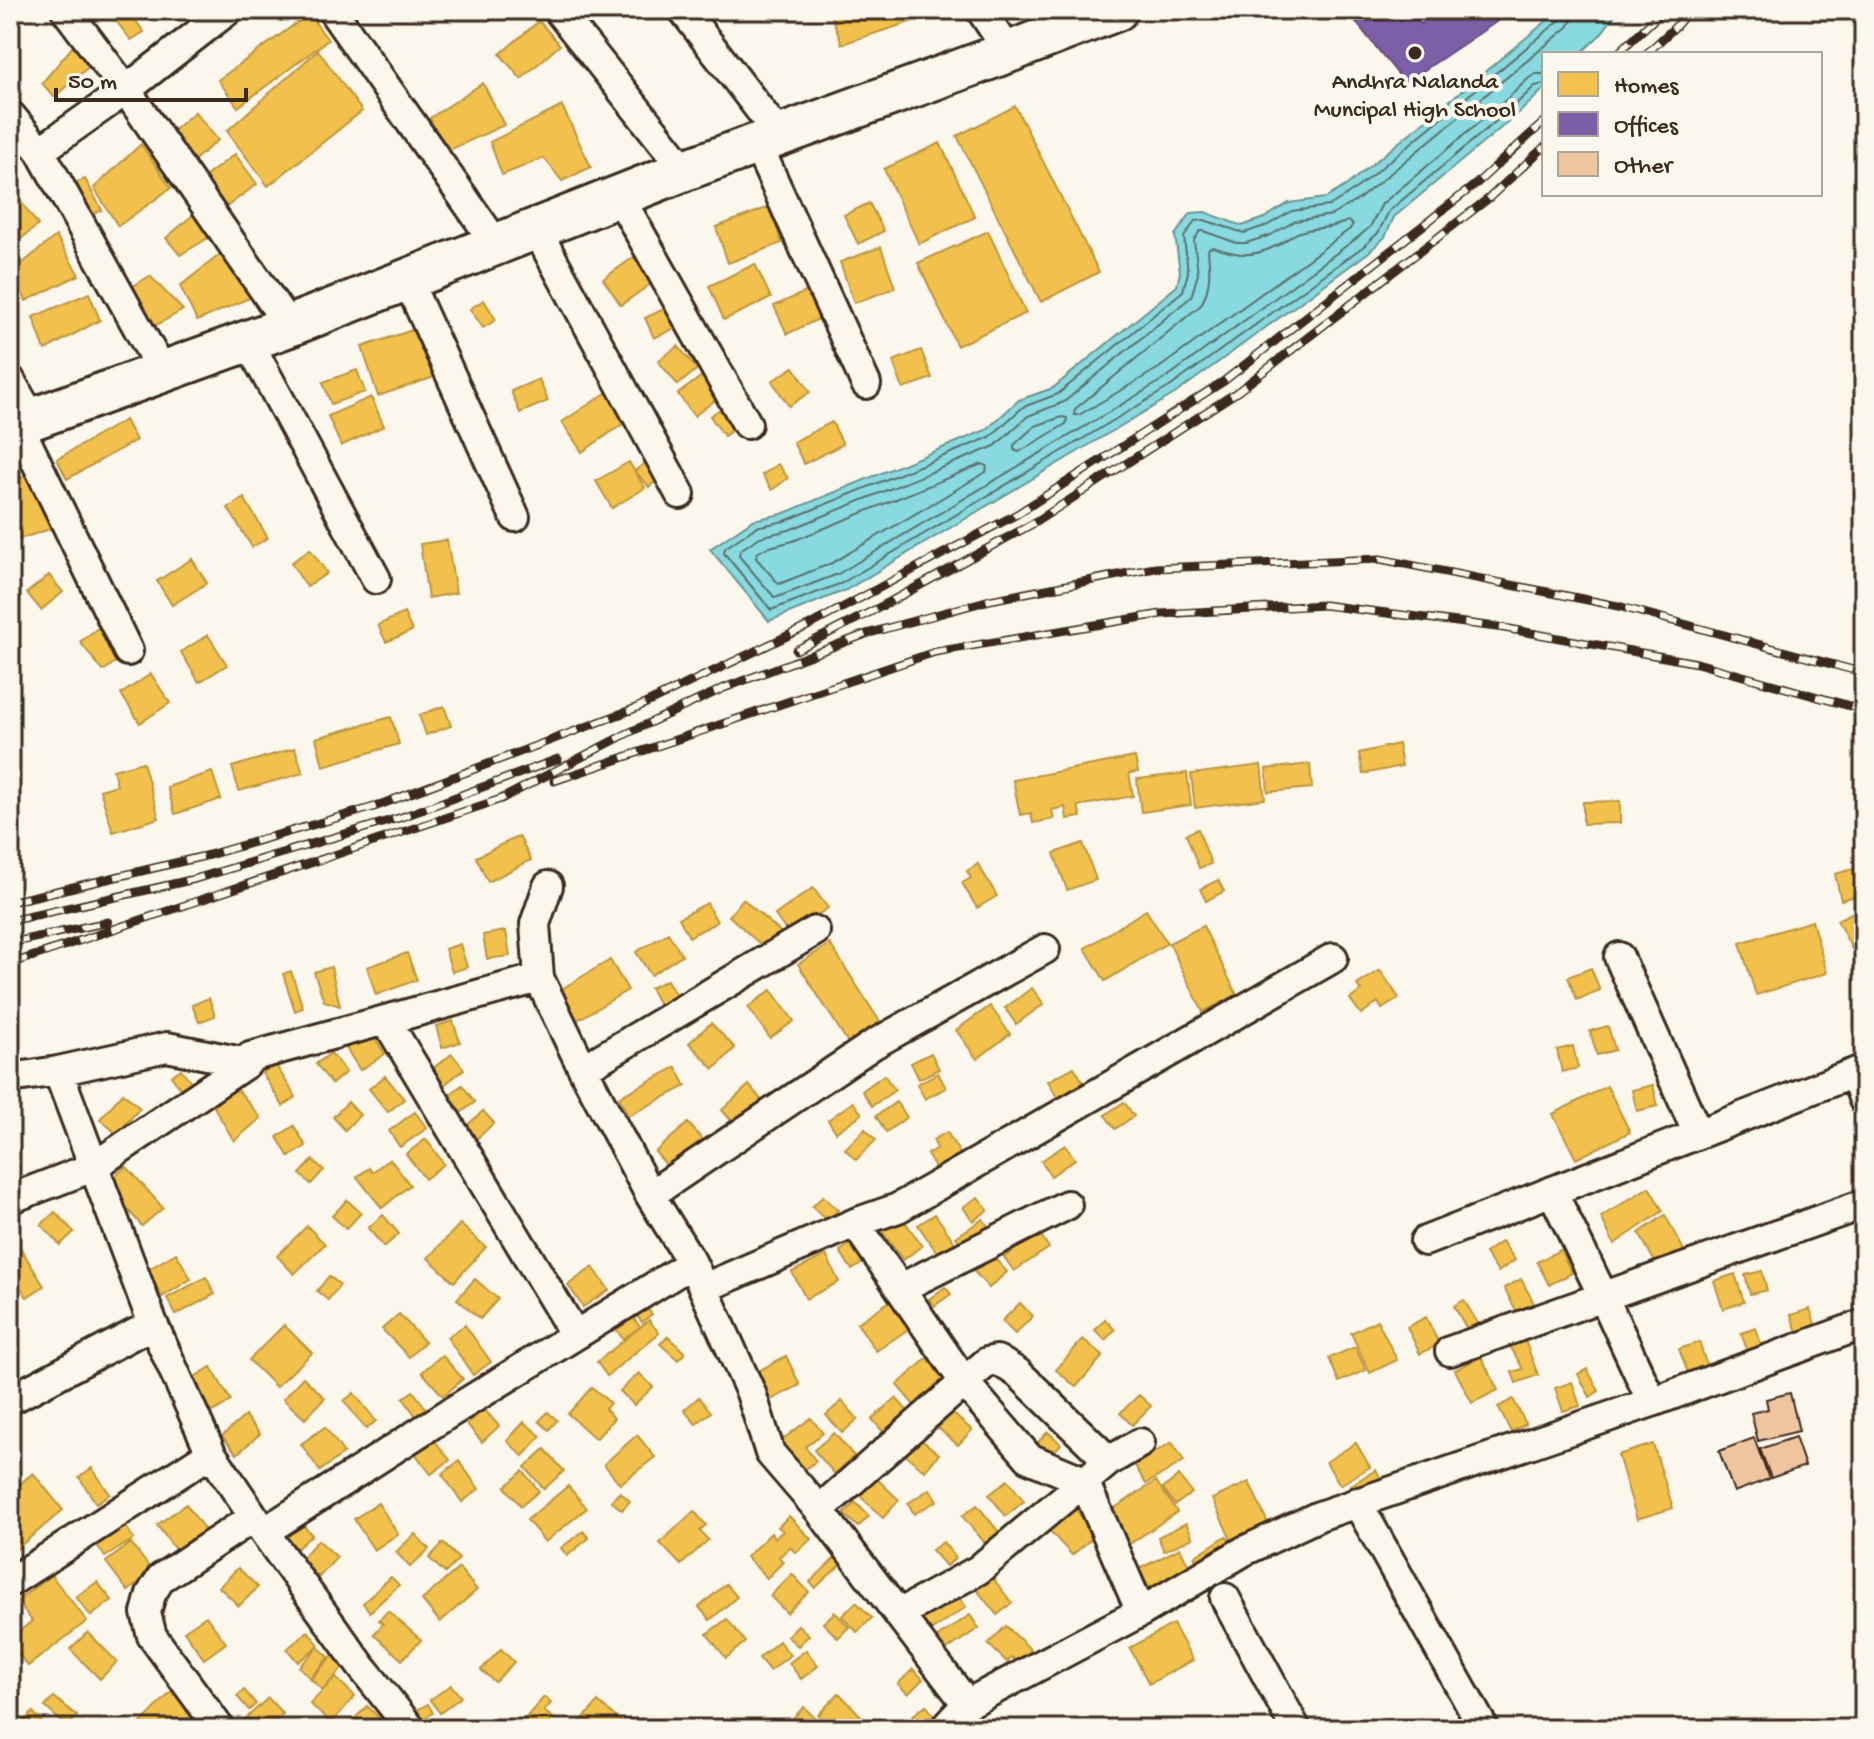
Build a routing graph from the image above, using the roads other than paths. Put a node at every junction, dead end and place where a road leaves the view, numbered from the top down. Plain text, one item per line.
1 (66, 10) edge
2 (228, 10) edge
3 (332, 10) edge
4 (558, 10) edge
5 (683, 10) edge
6 (981, 10) edge
7 (1117, 10) edge
8 (1009, 52) junction
9 (126, 90) junction
10 (10, 115) edge
11 (768, 140) junction
12 (40, 151) junction
13 (685, 170) junction
14 (619, 196) junction
15 (536, 229) junction
16 (496, 244) junction
17 (407, 279) junction
18 (289, 326) junction
19 (248, 341) junction
20 (163, 373) junction
21 (10, 380) edge
22 (866, 384) dead end
23 (20, 423) edge
24 (747, 424) dead end
25 (680, 494) dead end
26 (515, 517) dead end
27 (376, 579) dead end
28 (128, 651) dead end
29 (548, 886) dead end
30 (815, 931) dead end
31 (1045, 949) dead end
32 (1619, 957) dead end
33 (1333, 958) dead end
34 (539, 978) junction
35 (386, 1020) junction
36 (247, 1063) junction
37 (583, 1069) junction
38 (58, 1071) junction
39 (1859, 1071) edge
40 (10, 1078) edge
41 (1864, 1100) edge
42 (1698, 1134) junction
43 (93, 1167) junction
44 (1552, 1191) junction
45 (650, 1195) junction
46 (10, 1199) edge
47 (1864, 1204) edge
48 (1067, 1205) dead end
49 (855, 1223) junction
50 (1425, 1241) dead end
51 (698, 1275) junction
52 (901, 1288) junction
53 (1603, 1296) junction
54 (153, 1324) junction
55 (1864, 1324) edge
56 (575, 1335) junction
57 (1450, 1351) dead end
58 (965, 1383) junction
59 (10, 1400) edge
60 (1652, 1402) junction
61 (1140, 1443) dead end
62 (211, 1453) junction
63 (1109, 1461) junction
64 (1084, 1481) junction
65 (1357, 1502) junction
66 (819, 1510) junction
67 (259, 1524) junction
68 (10, 1582) edge
69 (1225, 1598) dead end
70 (1141, 1612) junction
71 (899, 1614) junction
72 (967, 1704) junction
73 (220, 1729) edge
74 (411, 1729) edge
75 (944, 1729) edge
76 (1296, 1729) edge
77 (1484, 1729) edge

1 - 9 street
2 - 9 street
3 - 16 street
4 - 13 street
5 - 11 street
6 - 8 street
7 - 8 street
8 - 11 street
9 - 12 street
9 - 18 street
10 - 12 street
11 - 13 street
11 - 22 street
12 - 20 street
13 - 14 street
14 - 15 street
14 - 24 street
15 - 16 street
15 - 25 street
16 - 17 street
17 - 18 street
17 - 26 street
18 - 19 street
19 - 20 street
19 - 27 street
20 - 23 street
21 - 23 street
23 - 28 street
29 - 34 street
30 - 37 street
31 - 45 street
32 - 42 street
33 - 49 street
34 - 35 street
34 - 37 street
35 - 36 street
35 - 56 street
36 - 38 street
36 - 43 street
37 - 45 street
38 - 40 street
38 - 43 street
39 - 41 street
39 - 42 street
42 - 44 street
43 - 46 street
43 - 54 street
44 - 50 street
44 - 53 street
45 - 51 street
47 - 53 street
48 - 52 street
49 - 51 street
49 - 52 street
51 - 56 street
51 - 66 street
52 - 58 street
53 - 57 street
53 - 60 street
54 - 59 street
54 - 62 street
55 - 60 street
56 - 67 street
58 - 63 street
58 - 64 street
58 - 66 street
60 - 65 street
61 - 63 street
62 - 67 street
62 - 68 street
63 - 64 street
64 - 70 street
64 - 71 street
65 - 70 street
65 - 77 street
66 - 71 street
67 - 73 street
67 - 74 street
69 - 76 street
70 - 72 street
71 - 72 street
72 - 75 street

